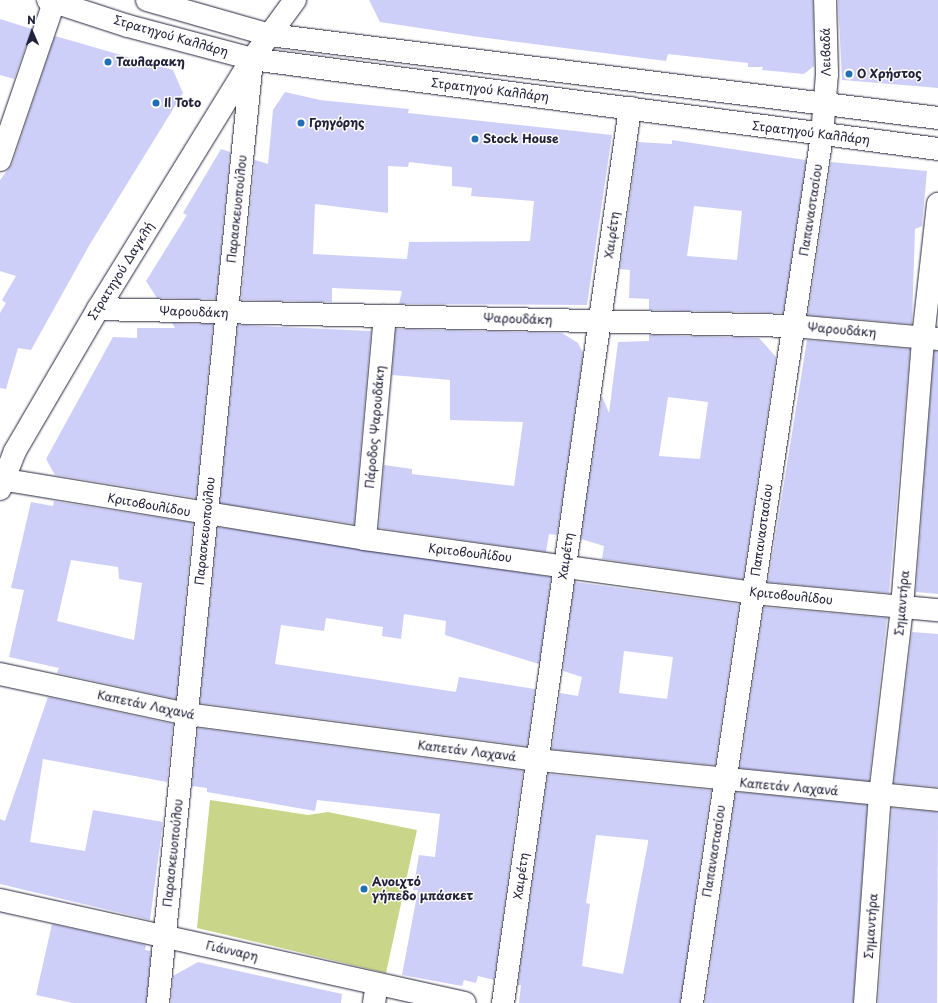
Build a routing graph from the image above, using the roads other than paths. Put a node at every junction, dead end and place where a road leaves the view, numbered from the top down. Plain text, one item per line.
1 (295, 0) edge
2 (825, 0) edge
3 (51, 1) edge
4 (155, 1) edge
5 (270, 35) junction
6 (252, 59) junction
7 (825, 105) junction
8 (630, 108) junction
9 (938, 118) edge
10 (822, 135) junction
11 (938, 149) edge
12 (0, 160) edge
13 (938, 204) edge
14 (98, 309) junction
15 (227, 313) junction
16 (385, 316) junction
17 (599, 321) junction
18 (793, 326) junction
19 (931, 339) edge
20 (1, 482) edge
21 (206, 516) junction
22 (365, 539) junction
23 (565, 565) junction
24 (753, 593) junction
25 (902, 607) junction
26 (938, 610) edge
27 (0, 674) edge
28 (186, 714) junction
29 (538, 760) junction
30 (725, 782) junction
31 (880, 795) junction
32 (938, 800) edge
33 (0, 900) edge
34 (164, 936) junction
35 (375, 993) edge
36 (158, 1003) edge
37 (464, 1003) edge
38 (503, 1003) edge
39 (692, 1003) edge
40 (865, 1003) edge

1 - 5 street
2 - 7 street, Λειβαδά
3 - 6 street, Στρατηγού Καλλάρη
3 - 12 street
4 - 5 street
5 - 6 street, Στρατηγού Δαγκλή
5 - 7 street
6 - 8 street, Στρατηγού Καλλάρη
6 - 14 street, Στρατηγού Δαγκλή
6 - 15 street, Παρασκευοπούλου
7 - 9 street
7 - 10 street, Παπαναστασίου
8 - 10 street, Στρατηγού Καλλάρη
8 - 17 street, Χαιρέτη
10 - 11 street, Στρατηγού Καλλάρη
10 - 18 street, Παπαναστασίου
13 - 19 street, Σημαντήρα
14 - 15 street, Ψαρουδάκη
14 - 20 street, Στρατηγού Δαγκλή
15 - 16 street, Ψαρουδάκη
15 - 21 street, Παρασκευοπούλου
16 - 17 street, Ψαρουδάκη
16 - 22 street, Πάροδος Ψαρουδάκη
17 - 18 street, Ψαρουδάκη
17 - 23 street, Χαιρέτη
18 - 19 street, Ψαρουδάκη
18 - 24 street, Παπαναστασίου
19 - 25 street, Σημαντήρα
20 - 21 street, Κριτοβουλίδου
21 - 22 street, Κριτοβουλίδου
21 - 28 street, Παρασκευοπούλου
22 - 23 street, Κριτοβουλίδου
23 - 24 street, Κριτοβουλίδου
23 - 29 street, Χαιρέτη
24 - 25 street, Κριτοβουλίδου
24 - 30 street, Παπαναστασίου
25 - 26 street, Κριτοβουλίδου
25 - 31 street, Σημαντήρα
27 - 28 street, Καπετάν Λαχανά
28 - 29 street, Καπετάν Λαχανά
28 - 34 street, Παρασκευοπούλου
29 - 30 street, Καπετάν Λαχανά
29 - 38 street, Χαιρέτη
30 - 31 street, Καπετάν Λαχανά
30 - 39 street, Παπαναστασίου
31 - 32 street, Καπετάν Λαχανά
31 - 40 street, Σημαντήρα
33 - 34 street, Γιάνναρη
34 - 35 street, Γιάνναρη
34 - 36 street, Παρασκευοπούλου
35 - 37 street, Γιάνναρη

